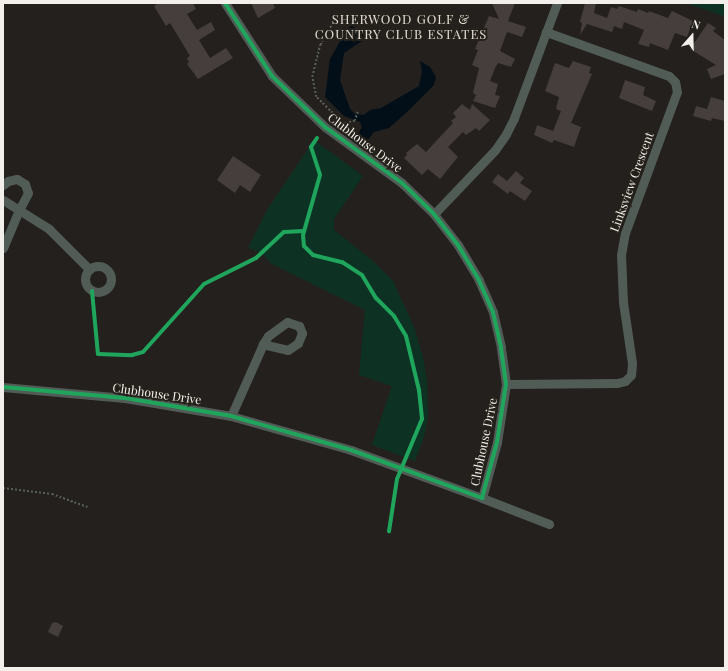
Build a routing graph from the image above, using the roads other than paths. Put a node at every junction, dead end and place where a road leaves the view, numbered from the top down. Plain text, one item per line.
1 (225, 3) edge
2 (557, 3) edge
3 (546, 32) junction
4 (3, 185) edge
5 (3, 200) edge
6 (19, 210) junction
7 (434, 214) junction
8 (3, 248) edge
9 (89, 269) dead end
10 (263, 344) dead end
11 (506, 384) junction
12 (3, 387) edge
13 (231, 416) junction
14 (482, 498) junction
15 (549, 524) dead end

1 - 7 street, Clubhouse Drive
2 - 3 street
3 - 7 street
3 - 11 street, Linksview Crescent
4 - 6 street
5 - 6 street
6 - 8 street
6 - 9 street
7 - 11 street, Clubhouse Drive
10 - 13 street
11 - 14 street, Clubhouse Drive
12 - 13 street, Clubhouse Drive
13 - 14 street, Clubhouse Drive
14 - 15 street

